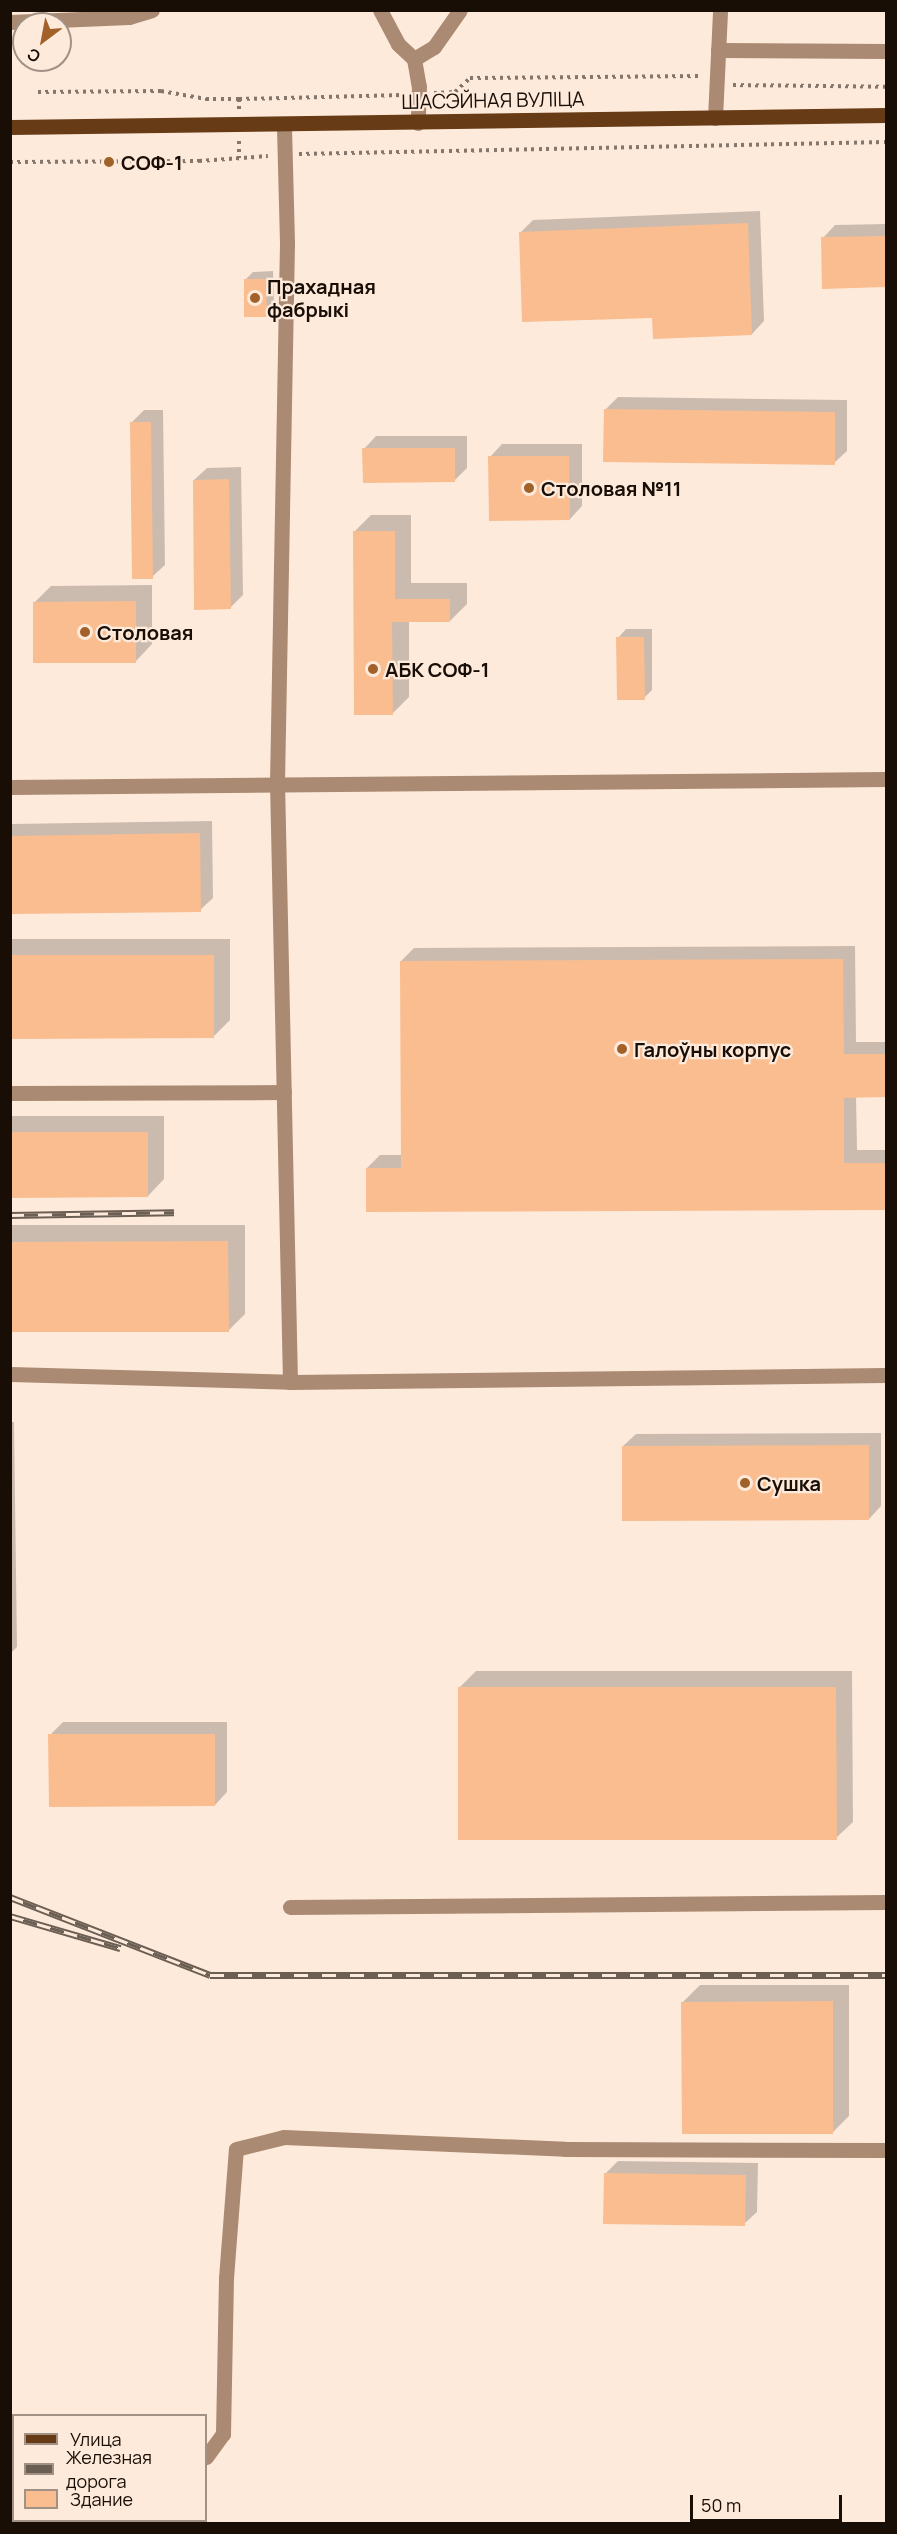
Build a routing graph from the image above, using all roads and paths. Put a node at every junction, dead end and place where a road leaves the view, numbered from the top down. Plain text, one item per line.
1 (152, 10) edge
2 (380, 10) edge
3 (460, 10) edge
4 (720, 10) edge
5 (10, 22) edge
6 (718, 50) junction
7 (886, 51) edge
8 (414, 59) junction
9 (716, 82) junction
10 (886, 87) edge
11 (38, 92) dead end
12 (419, 95) junction
13 (239, 99) junction
14 (886, 115) edge
15 (715, 118) junction
16 (418, 123) junction
17 (239, 124) junction
18 (284, 124) junction
19 (10, 127) edge
20 (886, 142) edge
21 (284, 154) junction
22 (239, 158) junction
23 (10, 162) edge
24 (886, 779) edge
25 (277, 783) junction
26 (10, 787) edge
27 (284, 1092) junction
28 (10, 1093) edge
29 (10, 1374) edge
30 (886, 1376) edge
31 (290, 1382) junction
32 (886, 1902) edge
33 (290, 1907) dead end
34 (886, 2150) edge
35 (207, 2456) edge

1 - 5 lane
2 - 8 lane
3 - 8 lane
4 - 6 lane
6 - 7 lane
6 - 9 lane
8 - 12 lane
9 - 10 path
9 - 12 path
9 - 15 lane
11 - 13 path
12 - 13 path
12 - 16 lane
13 - 17 path
14 - 15 main road, ШАСЭЙНАЯ ВУЛІЦА
15 - 16 main road, ШАСЭЙНАЯ ВУЛІЦА
16 - 18 main road, ШАСЭЙНАЯ ВУЛІЦА
17 - 18 main road, ШАСЭЙНАЯ ВУЛІЦА
17 - 19 main road, ШАСЭЙНАЯ ВУЛІЦА
17 - 22 path
18 - 21 lane
20 - 21 path
21 - 22 path
21 - 25 lane
22 - 23 path
24 - 25 lane
25 - 26 lane
25 - 27 lane
27 - 28 lane
27 - 31 lane
29 - 31 lane
30 - 31 lane
32 - 33 lane
34 - 35 lane

